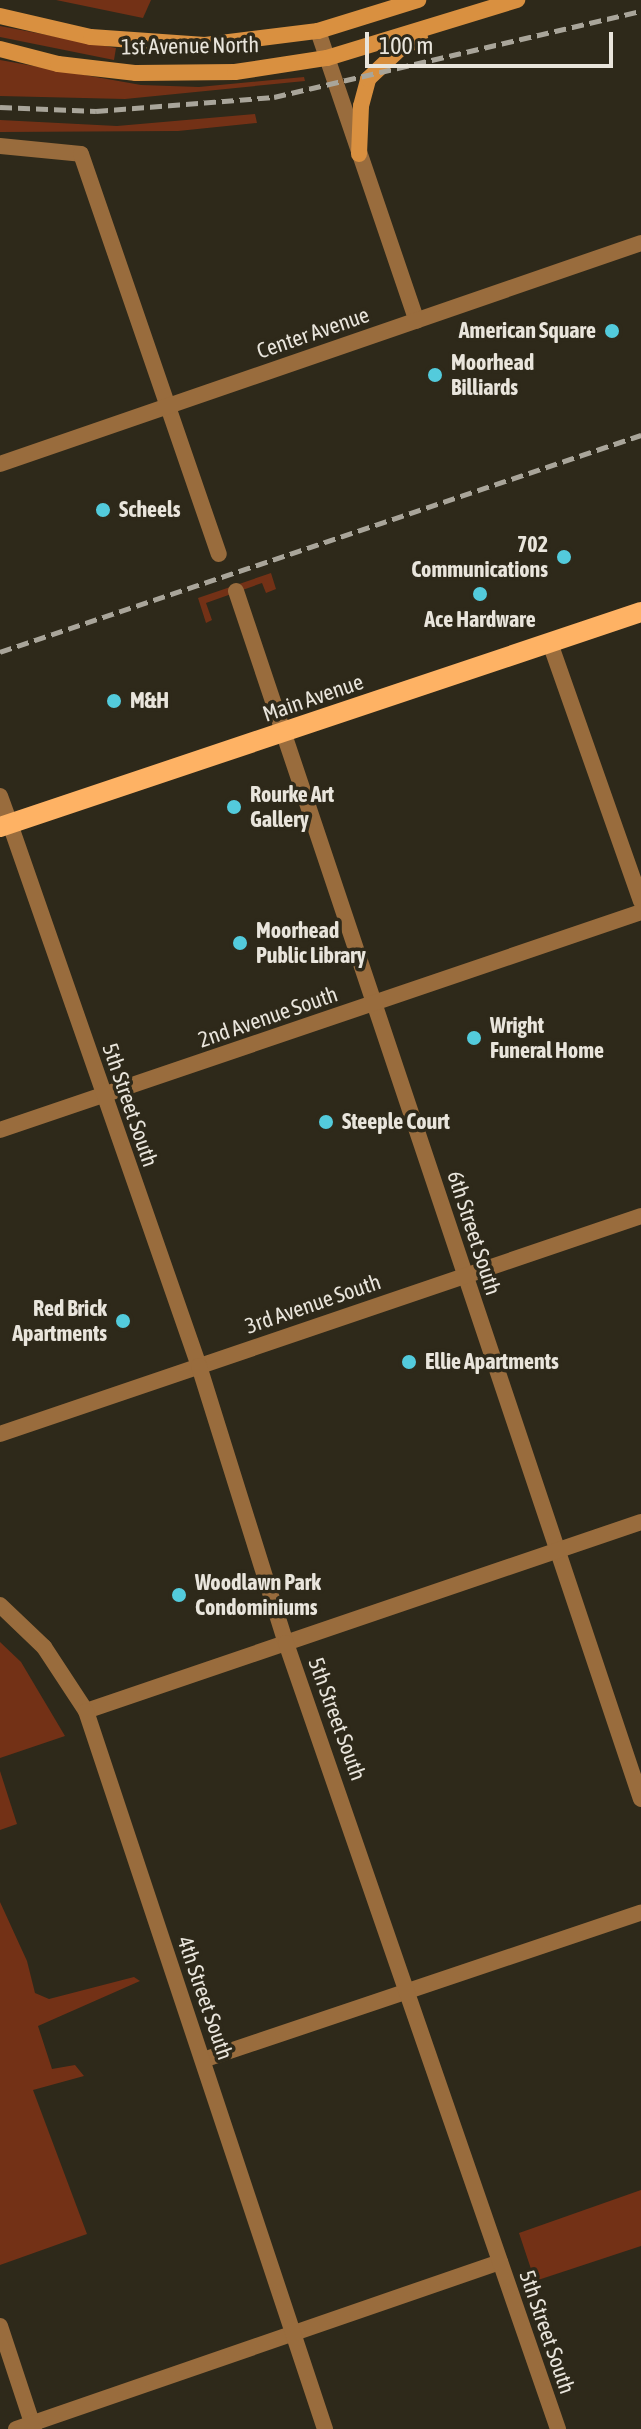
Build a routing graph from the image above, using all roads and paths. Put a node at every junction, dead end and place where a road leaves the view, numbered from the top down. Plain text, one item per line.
1 (418, 0) edge
2 (517, 0) edge
3 (492, 9) junction
4 (0, 16) edge
5 (318, 31) junction
6 (0, 49) edge
7 (327, 58) junction
8 (0, 146) edge
9 (359, 154) junction
10 (641, 243) edge
11 (417, 321) junction
12 (168, 406) junction
13 (0, 464) edge
14 (219, 554) dead end
15 (236, 591) dead end
16 (641, 612) edge
17 (550, 643) junction
18 (285, 733) junction
19 (0, 796) edge
20 (5, 826) edge
21 (641, 901) edge
22 (641, 912) edge
23 (375, 1004) junction
24 (104, 1096) junction
25 (0, 1130) edge
26 (641, 1216) edge
27 (465, 1276) junction
28 (199, 1366) junction
29 (0, 1434) edge
30 (641, 1522) edge
31 (557, 1551) junction
32 (0, 1605) edge
33 (286, 1643) junction
34 (86, 1711) junction
35 (641, 1799) edge
36 (641, 1913) edge
37 (410, 1991) junction
38 (203, 2060) junction
39 (500, 2262) junction
40 (0, 2326) edge
41 (292, 2334) junction
42 (27, 2427) edge
43 (325, 2429) edge
44 (558, 2429) edge

1 - 5 main road, 1st Avenue North
2 - 3 main road, 1st Avenue North
3 - 7 main road, 1st Avenue North
3 - 9 main road
4 - 5 main road, 1st Avenue North
5 - 7 street
6 - 7 main road, 1st Avenue North
7 - 9 street
8 - 12 street
9 - 11 street
10 - 11 street, Center Avenue
11 - 12 street, Center Avenue
12 - 13 street, Center Avenue
12 - 14 street
15 - 18 street, 6th Street South
16 - 17 main road, Main Avenue
17 - 18 main road, Main Avenue
17 - 21 street
18 - 20 main road, Main Avenue
18 - 23 street, 6th Street South
19 - 20 street, 5th Street South
20 - 24 street, 5th Street South
22 - 23 street, 2nd Avenue South
23 - 24 street, 2nd Avenue South
23 - 27 street, 6th Street South
24 - 25 street, 2nd Avenue South
24 - 28 street, 5th Street South
26 - 27 street, 3rd Avenue South
27 - 28 street, 3rd Avenue South
27 - 31 street, 6th Street South
28 - 29 street, 3rd Avenue South
28 - 33 street, 5th Street South
30 - 31 street
31 - 33 street
31 - 35 street, 6th Street South
32 - 34 street, 4th Street South
33 - 34 street
33 - 37 street, 5th Street South
34 - 38 street, 4th Street South
36 - 37 street
37 - 38 street
37 - 39 street, 5th Street South
38 - 41 street, 4th Street South
39 - 41 street
39 - 44 street, 5th Street South
40 - 42 street
41 - 42 street
41 - 43 street, 4th Street South

